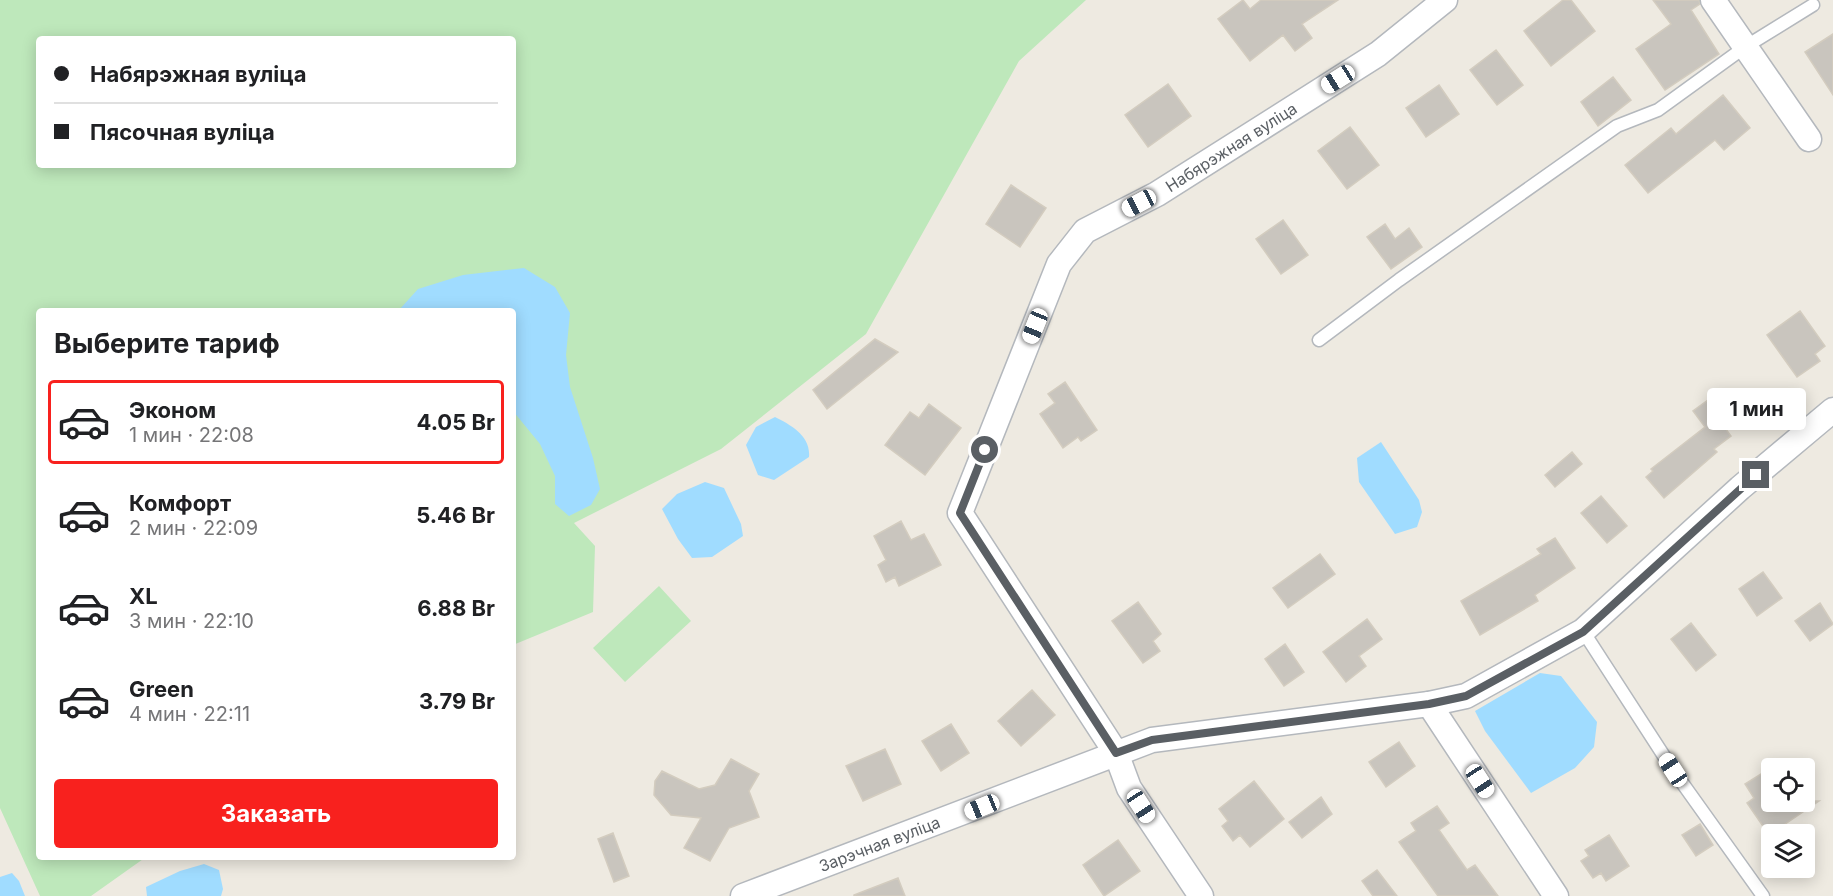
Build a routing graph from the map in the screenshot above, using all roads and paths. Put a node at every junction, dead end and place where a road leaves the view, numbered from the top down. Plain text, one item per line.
1 (1445, 0) edge
2 (1713, 0) edge
3 (1813, 5) dead end
4 (1745, 47) junction
5 (1809, 139) dead end
6 (1319, 340) dead end
7 (1833, 410) edge
8 (1583, 632) junction
9 (1429, 704) junction
10 (1116, 753) junction
11 (748, 895) edge
12 (1201, 896) edge
13 (1556, 896) edge
14 (1762, 896) edge

1 - 10 street, Набярэжная вуліца
2 - 4 street
3 - 4 lane
4 - 5 street
4 - 6 lane
7 - 8 street, Зарэчная вуліца
8 - 9 street, Зарэчная вуліца
8 - 14 lane
9 - 10 street, Зарэчная вуліца
9 - 13 street
10 - 11 street, Зарэчная вуліца
10 - 12 street

